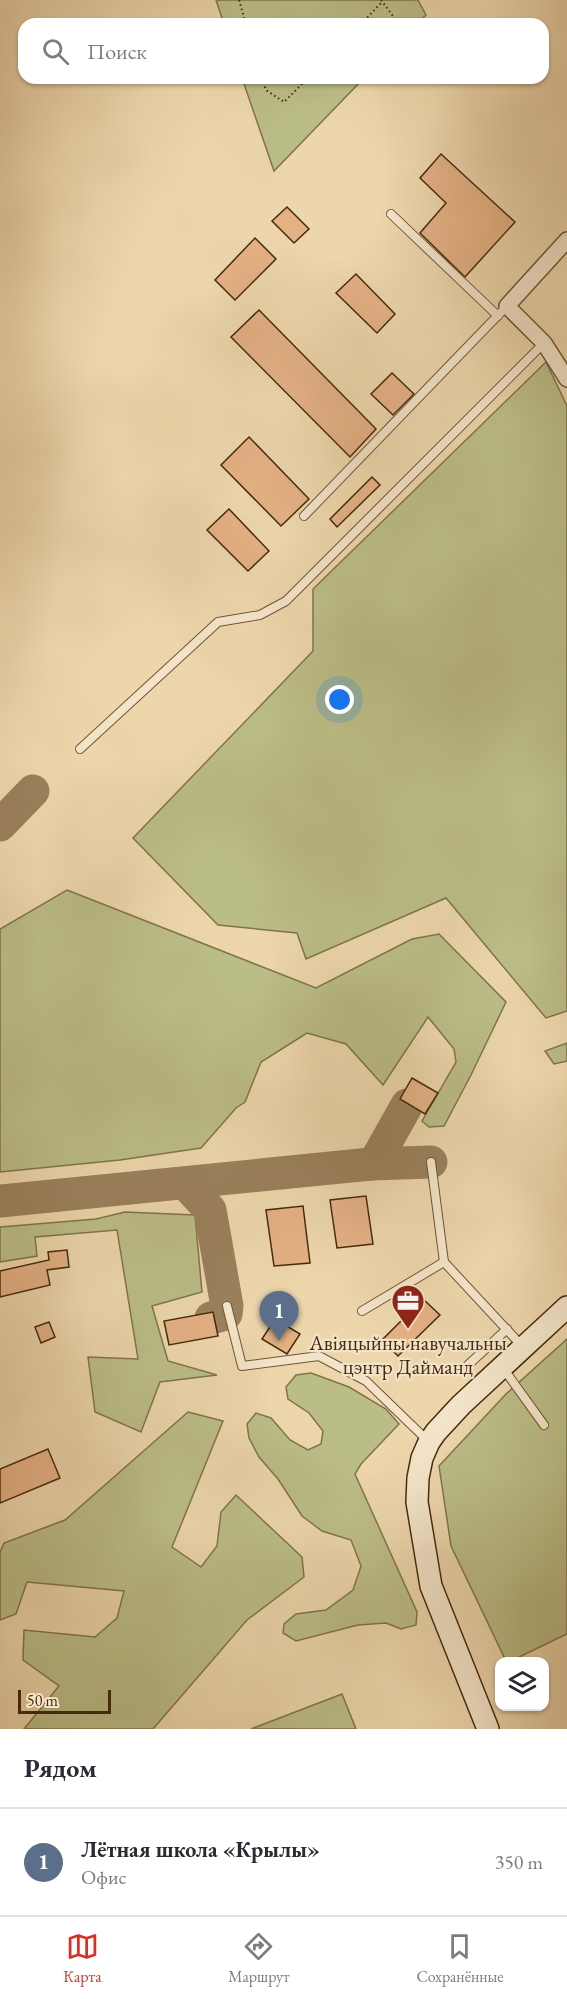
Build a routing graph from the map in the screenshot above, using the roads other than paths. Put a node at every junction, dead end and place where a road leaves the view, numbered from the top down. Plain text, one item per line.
1 (391, 214) dead end
2 (567, 240) edge
3 (502, 311) junction
4 (544, 343) junction
5 (567, 379) edge
6 (304, 516) dead end
7 (80, 749) dead end
8 (431, 1162) dead end
9 (444, 1262) junction
10 (228, 1306) dead end
11 (567, 1307) edge
12 (362, 1311) dead end
13 (507, 1329) junction
14 (523, 1347) junction
15 (468, 1365) dead end
16 (502, 1367) junction
17 (544, 1425) dead end
18 (429, 1442) junction
19 (488, 1729) edge

1 - 3 lane
2 - 3 street
3 - 4 street
3 - 6 lane
4 - 5 street
4 - 7 lane
8 - 9 lane
9 - 12 lane
9 - 13 lane
10 - 18 lane
11 - 14 street
13 - 14 lane
13 - 15 lane
14 - 16 street
16 - 17 lane
16 - 18 street
18 - 19 street

